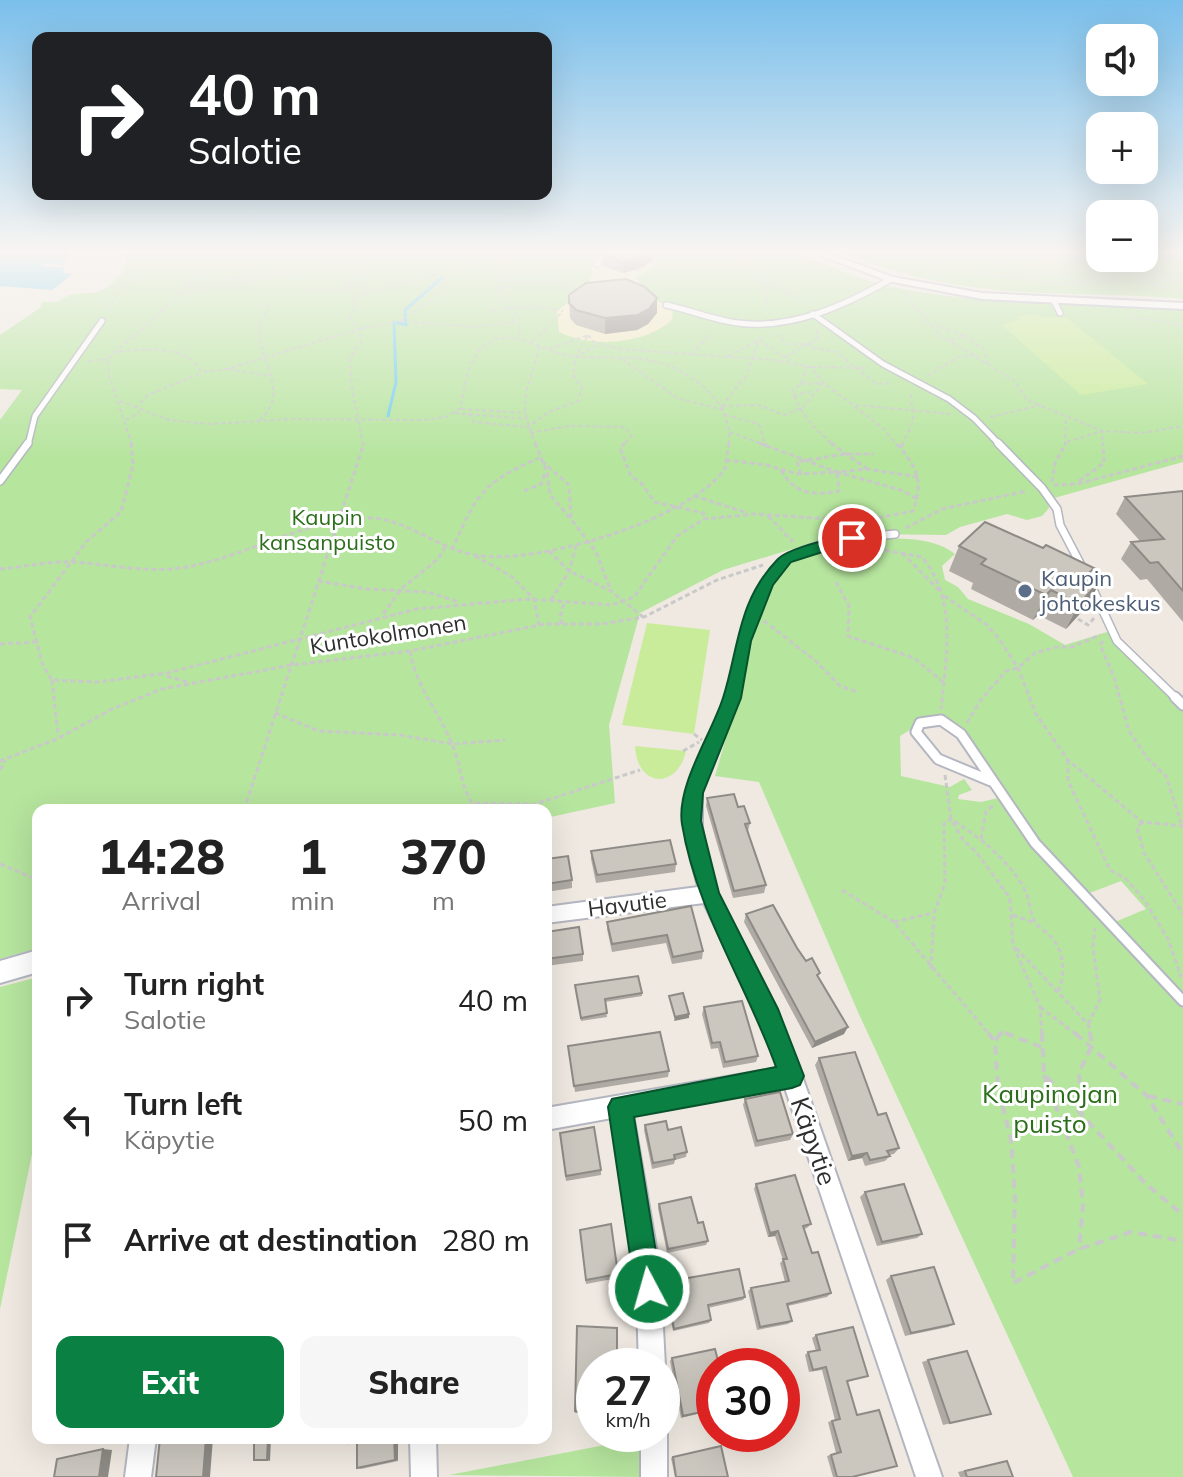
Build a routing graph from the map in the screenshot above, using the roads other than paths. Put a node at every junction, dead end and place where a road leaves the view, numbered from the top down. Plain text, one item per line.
1 (727, 320) edge
2 (795, 320) edge
3 (822, 320) edge
4 (102, 321) dead end
5 (1, 478) edge
6 (895, 534) dead end
7 (1183, 705) edge
8 (991, 781) junction
9 (694, 793) joint
10 (709, 894) junction
11 (552, 914) edge
12 (32, 963) edge
13 (0, 972) edge
14 (1180, 997) edge
15 (792, 1076) junction
16 (621, 1107) junction
17 (552, 1118) edge
18 (651, 1348) edge
19 (142, 1444) edge
20 (423, 1444) edge
21 (654, 1452) edge
22 (138, 1477) edge
23 (424, 1477) edge
24 (654, 1477) edge
25 (929, 1477) edge

1 - 2 lane
3 - 7 lane
4 - 5 lane
6 - 9 lane, Käpytie
8 - 8 lane
8 - 14 lane
9 - 10 street, Käpytie
10 - 11 street, Havutie
10 - 15 street, Käpytie
12 - 13 street
15 - 16 street
15 - 25 street, Käpytie
16 - 17 street
16 - 18 street
19 - 22 street
20 - 23 street
21 - 24 street

